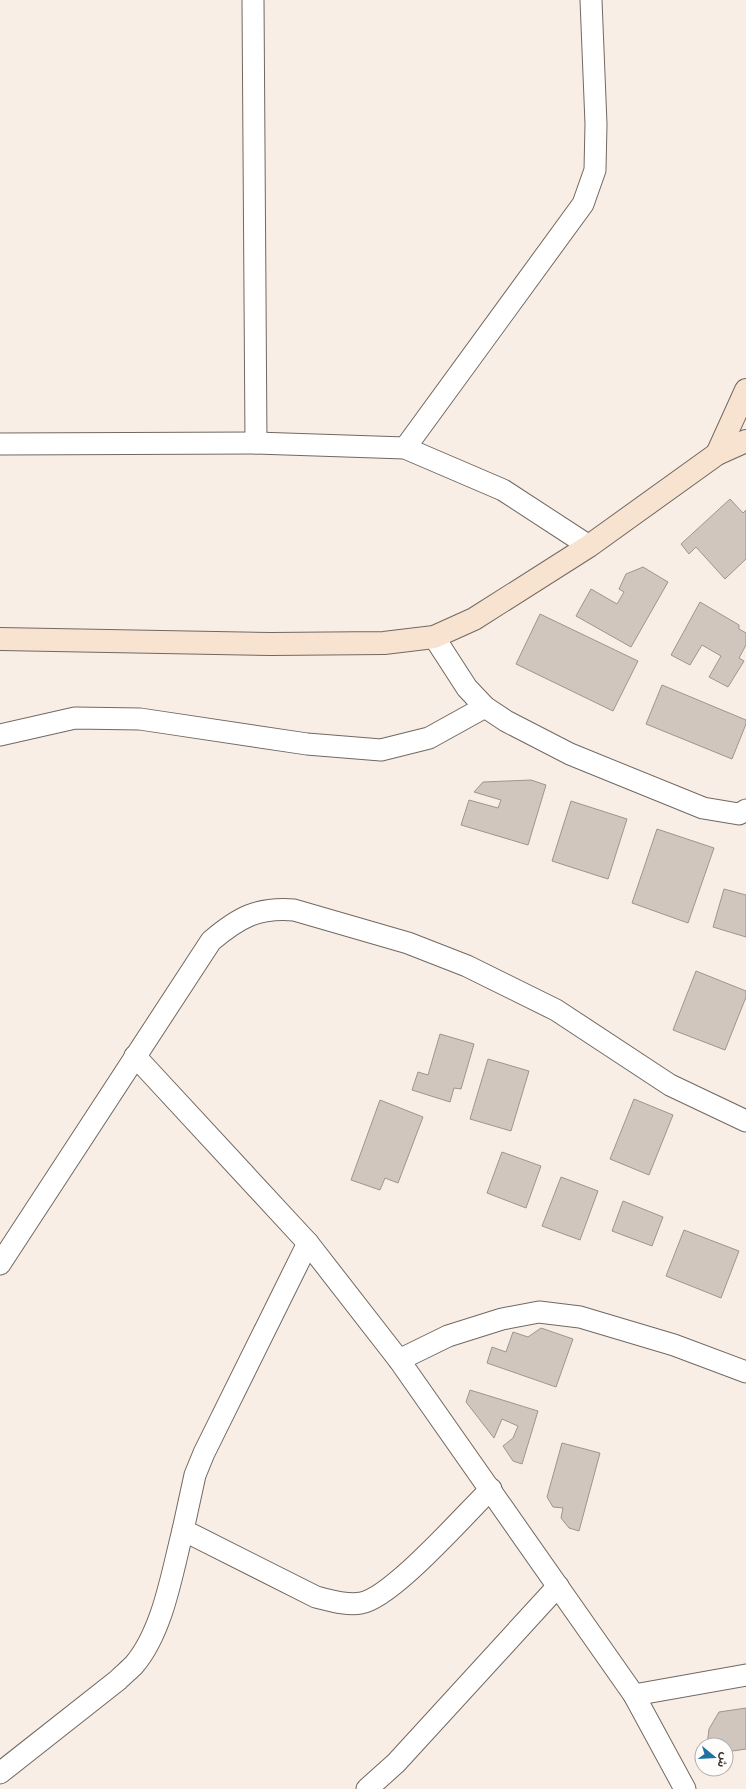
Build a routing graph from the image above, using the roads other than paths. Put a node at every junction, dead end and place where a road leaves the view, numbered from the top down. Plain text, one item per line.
1 (253, 0) edge
2 (591, 0) edge
3 (746, 390) edge
4 (746, 441) edge
5 (256, 443) junction
6 (0, 444) edge
7 (405, 448) junction
8 (717, 454) junction
9 (589, 546) junction
10 (434, 637) junction
11 (0, 639) edge
12 (485, 707) junction
13 (0, 735) edge
14 (746, 810) edge
15 (134, 1056) junction
16 (746, 1121) edge
17 (308, 1243) junction
18 (0, 1264) edge
19 (399, 1360) junction
20 (746, 1372) edge
21 (491, 1489) junction
22 (183, 1530) junction
23 (558, 1586) junction
24 (746, 1675) edge
25 (634, 1695) junction
26 (4, 1764) edge
27 (367, 1789) edge
28 (685, 1789) edge

1 - 5 street
2 - 7 street
3 - 8 street
4 - 8 street
5 - 6 street
5 - 7 street
7 - 9 street
8 - 9 street
9 - 10 street
10 - 11 street
10 - 12 street
12 - 13 street
12 - 14 street
15 - 16 street
15 - 17 street
15 - 18 street
17 - 19 street
17 - 22 street
19 - 20 street
19 - 21 street
21 - 22 street
21 - 23 street
22 - 26 street
23 - 25 street
23 - 27 street
24 - 25 street
25 - 28 street

